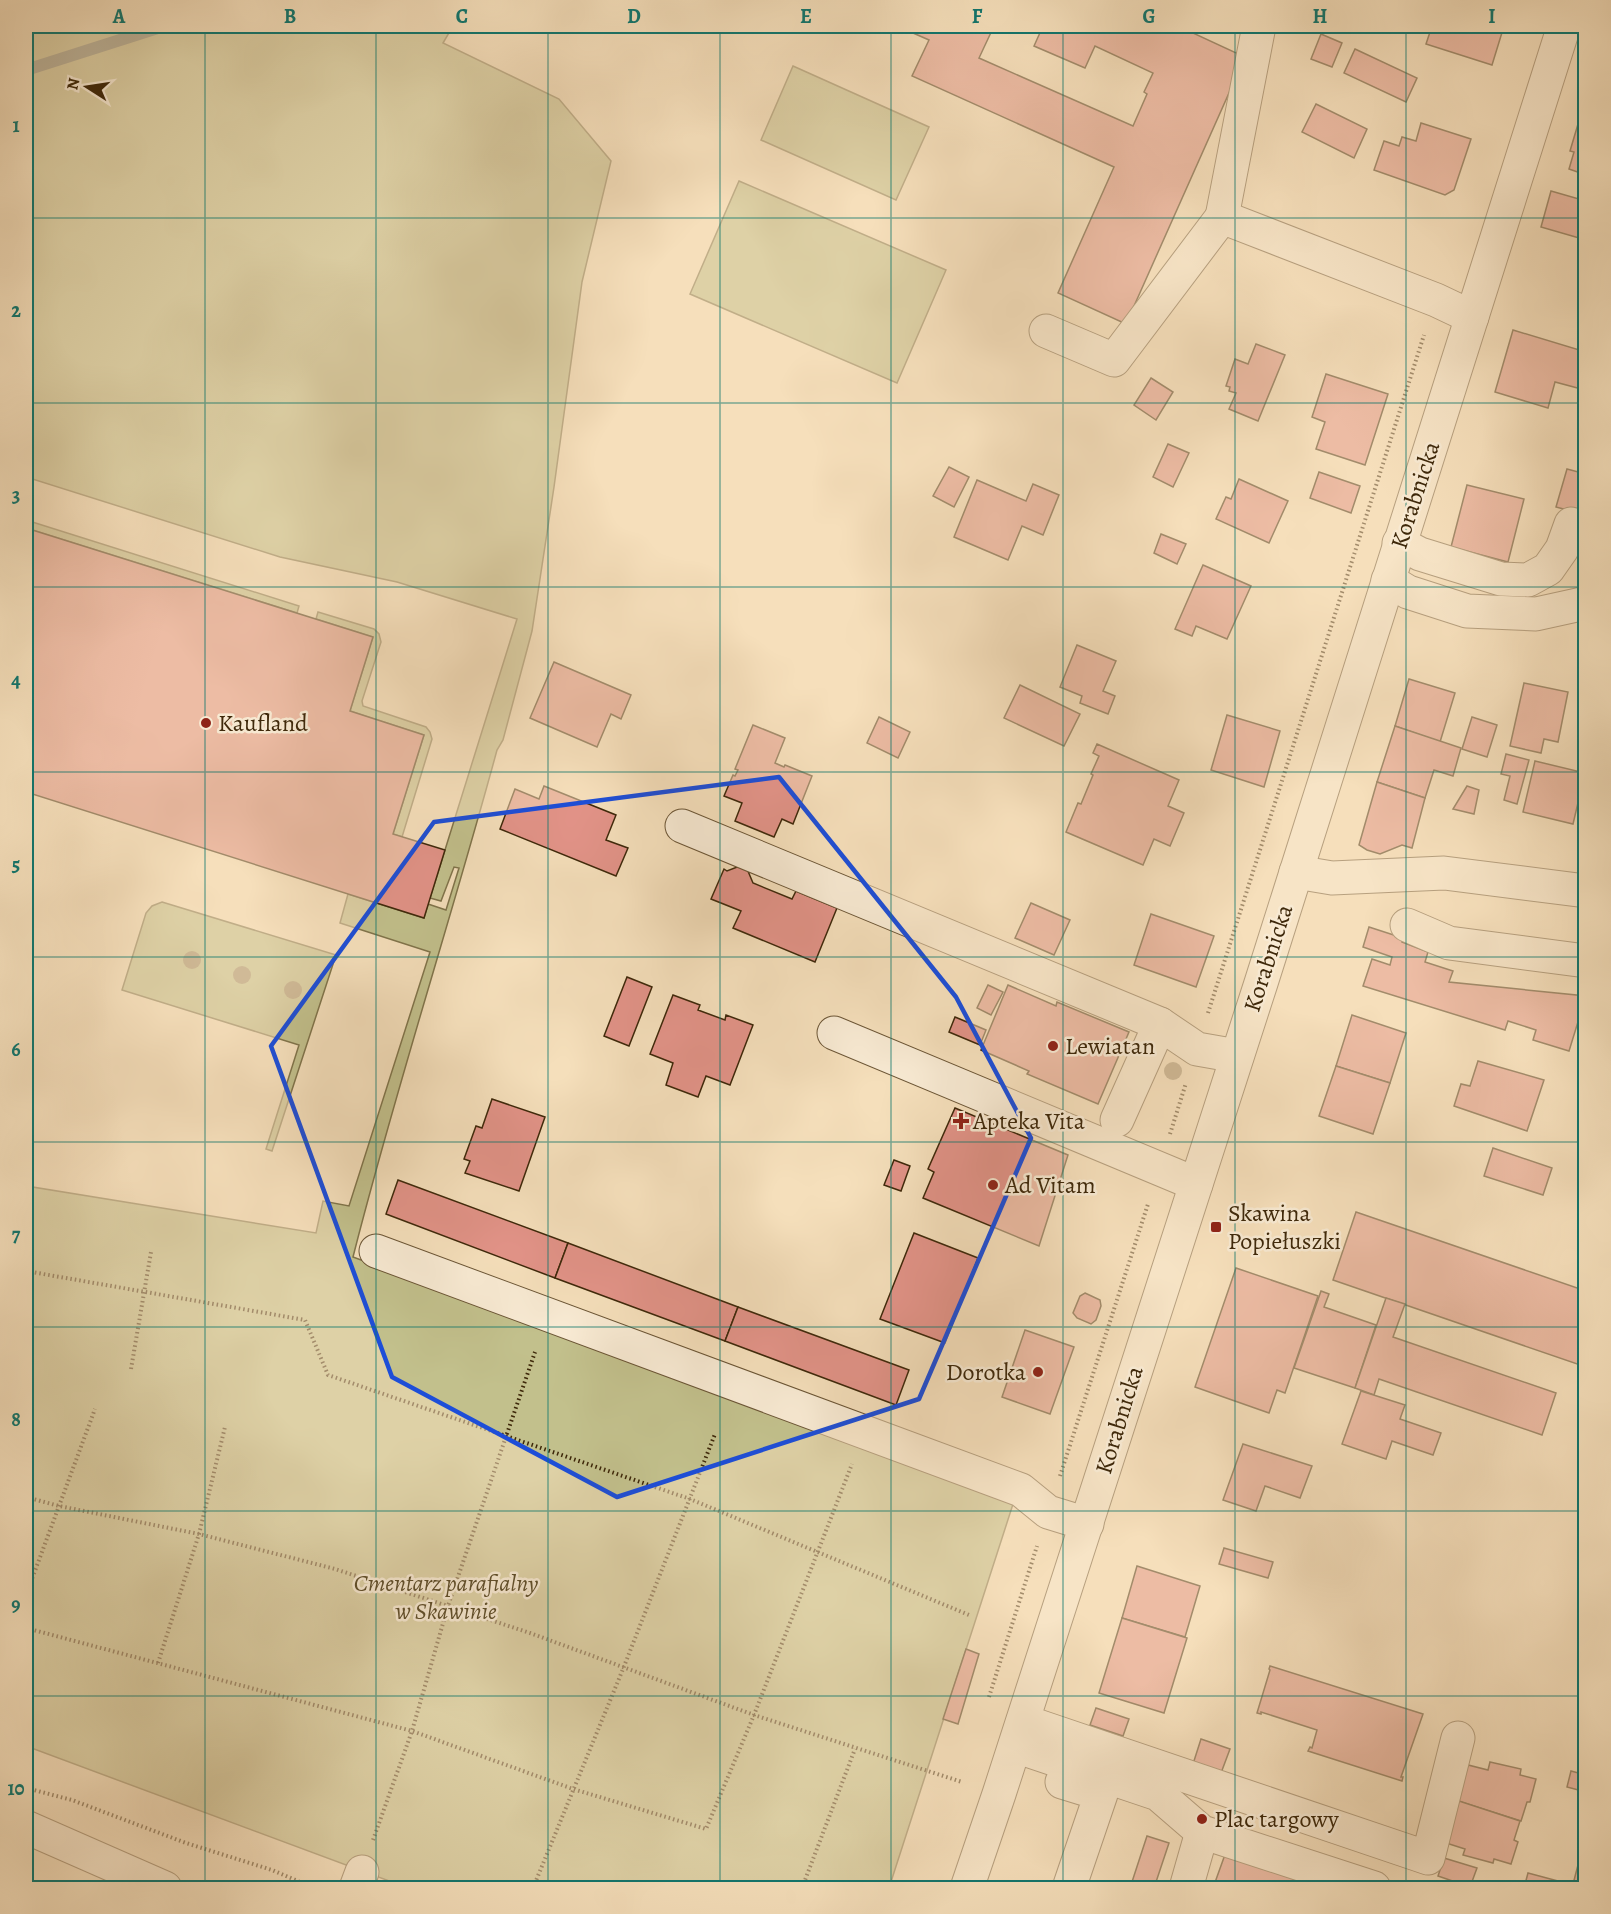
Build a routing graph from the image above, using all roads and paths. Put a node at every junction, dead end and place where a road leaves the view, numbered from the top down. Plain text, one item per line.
1 (1259, 26) edge
2 (1564, 26) edge
3 (1222, 217) junction
4 (1436, 300) junction
5 (1472, 317) junction
6 (1046, 331) dead end
7 (1571, 524) dead end
8 (1399, 543) junction
9 (1388, 580) junction
10 (1586, 603) edge
11 (682, 826) dead end
12 (1296, 873) junction
13 (1586, 891) edge
14 (1407, 925) dead end
15 (1586, 961) edge
16 (1160, 1024) junction
17 (834, 1033) dead end
18 (1197, 1048) junction
19 (1237, 1056) junction
20 (1117, 1120) dead end
21 (1159, 1169) junction
22 (1196, 1184) junction
23 (376, 1251) dead end
24 (151, 1252) dead end
25 (26, 1271) edge
26 (145, 1292) junction
27 (536, 1352) dead end
28 (131, 1369) dead end
29 (95, 1409) dead end
30 (225, 1427) dead end
31 (715, 1434) dead end
32 (506, 1436) junction
33 (853, 1461) dead end
34 (26, 1497) edge
35 (690, 1498) junction
36 (59, 1506) junction
37 (1048, 1512) junction
38 (1087, 1524) junction
39 (199, 1534) junction
40 (819, 1552) junction
41 (26, 1595) edge
42 (448, 1606) junction
43 (969, 1615) dead end
44 (26, 1628) edge
45 (158, 1663) junction
46 (623, 1668) junction
47 (989, 1697) dead end
48 (754, 1715) junction
49 (412, 1731) junction
50 (1458, 1738) dead end
51 (1015, 1744) junction
52 (855, 1749) junction
53 (962, 1782) dead end
54 (26, 1788) edge
55 (573, 1789) junction
56 (26, 1827) edge
57 (1202, 1832) junction
58 (359, 1880) edge
59 (165, 1888) edge
60 (314, 1888) edge
61 (533, 1888) edge
62 (802, 1888) edge
63 (967, 1888) edge
64 (1070, 1888) edge
65 (1186, 1888) edge
66 (1374, 1888) edge

1 - 3 street
2 - 5 street, Korabnicka
3 - 4 street
3 - 6 street
4 - 5 street
4 - 18 path
5 - 8 street, Korabnicka
7 - 8 street
8 - 9 street, Korabnicka
9 - 10 street
9 - 12 street, Korabnicka
11 - 16 street
12 - 13 street
12 - 19 street, Korabnicka
14 - 15 street
16 - 18 street
16 - 20 street
17 - 21 street
18 - 19 street
18 - 21 path
19 - 22 street, Korabnicka
21 - 22 street
21 - 37 path
22 - 38 street, Korabnicka
23 - 37 street
24 - 26 path
25 - 26 path
26 - 28 path
26 - 32 path
27 - 32 path
29 - 36 path
30 - 39 path
31 - 35 path
32 - 35 path
32 - 42 path
33 - 40 path
34 - 36 path
35 - 40 path
35 - 46 path
36 - 39 path
36 - 41 path
37 - 38 street
37 - 47 path
38 - 51 street, Korabnicka
39 - 42 path
39 - 45 path
40 - 43 path
40 - 48 path
42 - 46 path
42 - 49 path
44 - 45 path
45 - 49 path
46 - 48 path
46 - 55 path
48 - 52 path
48 - 55 path
49 - 55 path
49 - 58 path
50 - 51 street
51 - 57 street
51 - 63 street, Korabnicka
51 - 64 street
52 - 53 path
52 - 62 path
54 - 60 path
55 - 61 path
56 - 59 street
57 - 65 street
57 - 66 street

